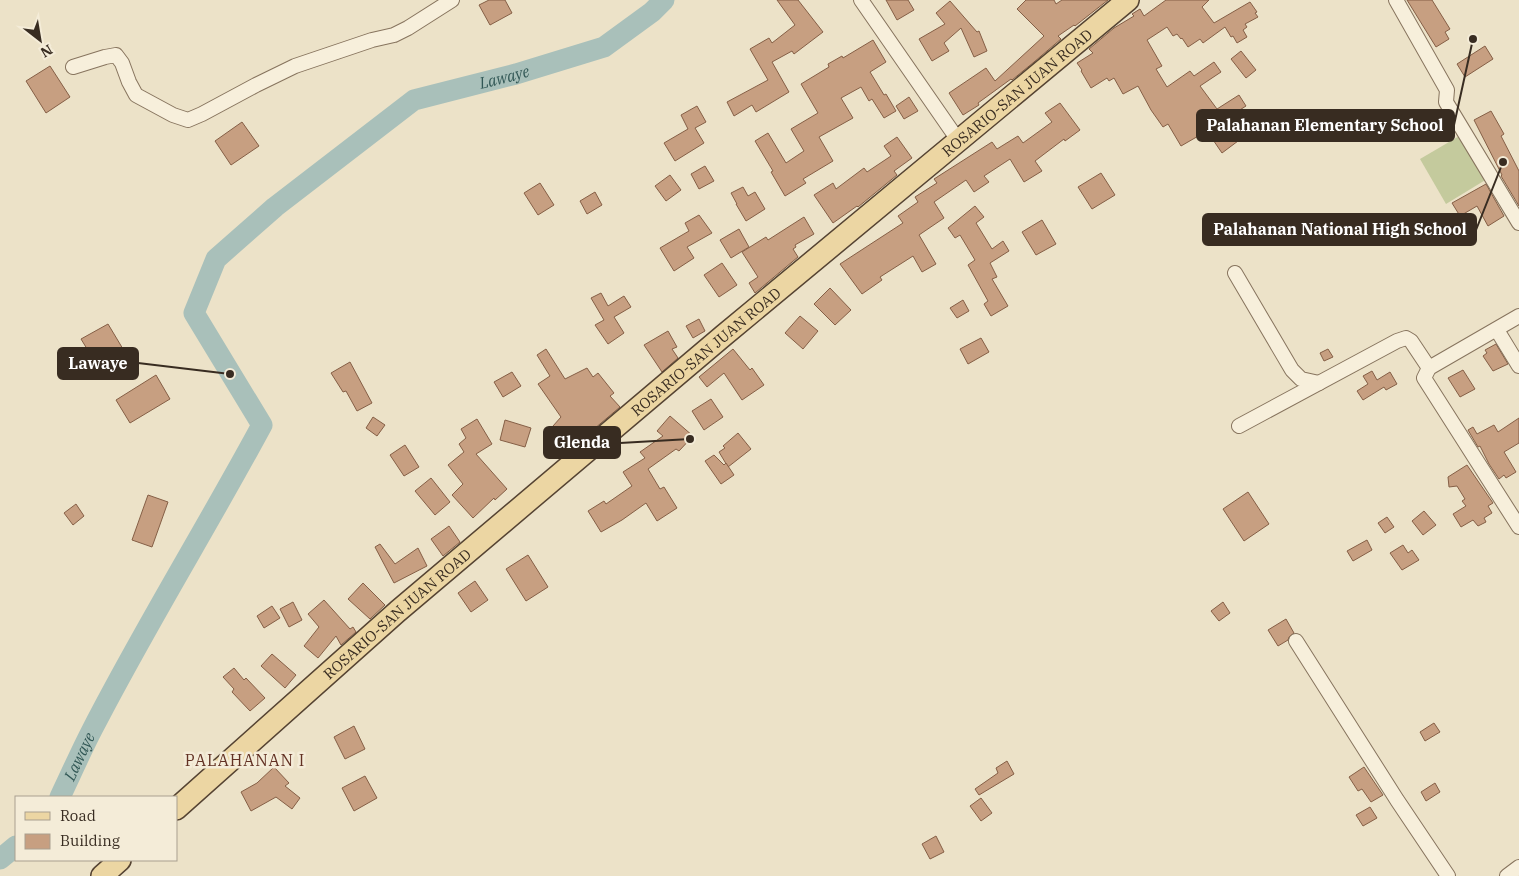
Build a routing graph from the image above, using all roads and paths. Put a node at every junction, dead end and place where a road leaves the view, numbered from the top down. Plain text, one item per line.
1 (452, 0) edge
2 (862, 0) edge
3 (1128, 0) edge
4 (1396, 0) edge
5 (73, 68) dead end
6 (958, 140) junction
7 (1519, 223) edge
8 (1234, 274) dead end
9 (1519, 316) edge
10 (1497, 330) junction
11 (1519, 366) edge
12 (1429, 368) junction
13 (1319, 383) junction
14 (1239, 426) dead end
15 (1519, 527) edge
16 (1296, 641) dead end
17 (178, 807) edge
18 (119, 861) edge
19 (1519, 867) edge
20 (102, 876) edge
21 (1448, 876) edge
22 (1506, 876) edge

1 - 5 street
2 - 6 street
3 - 6 main road, ROSARIO-SAN JUAN ROAD
4 - 7 street
6 - 17 main road, ROSARIO-SAN JUAN ROAD
8 - 13 street
9 - 10 street
10 - 11 street
10 - 12 street
12 - 13 street
12 - 15 street
13 - 14 street
16 - 21 street
18 - 20 main road
19 - 22 street

